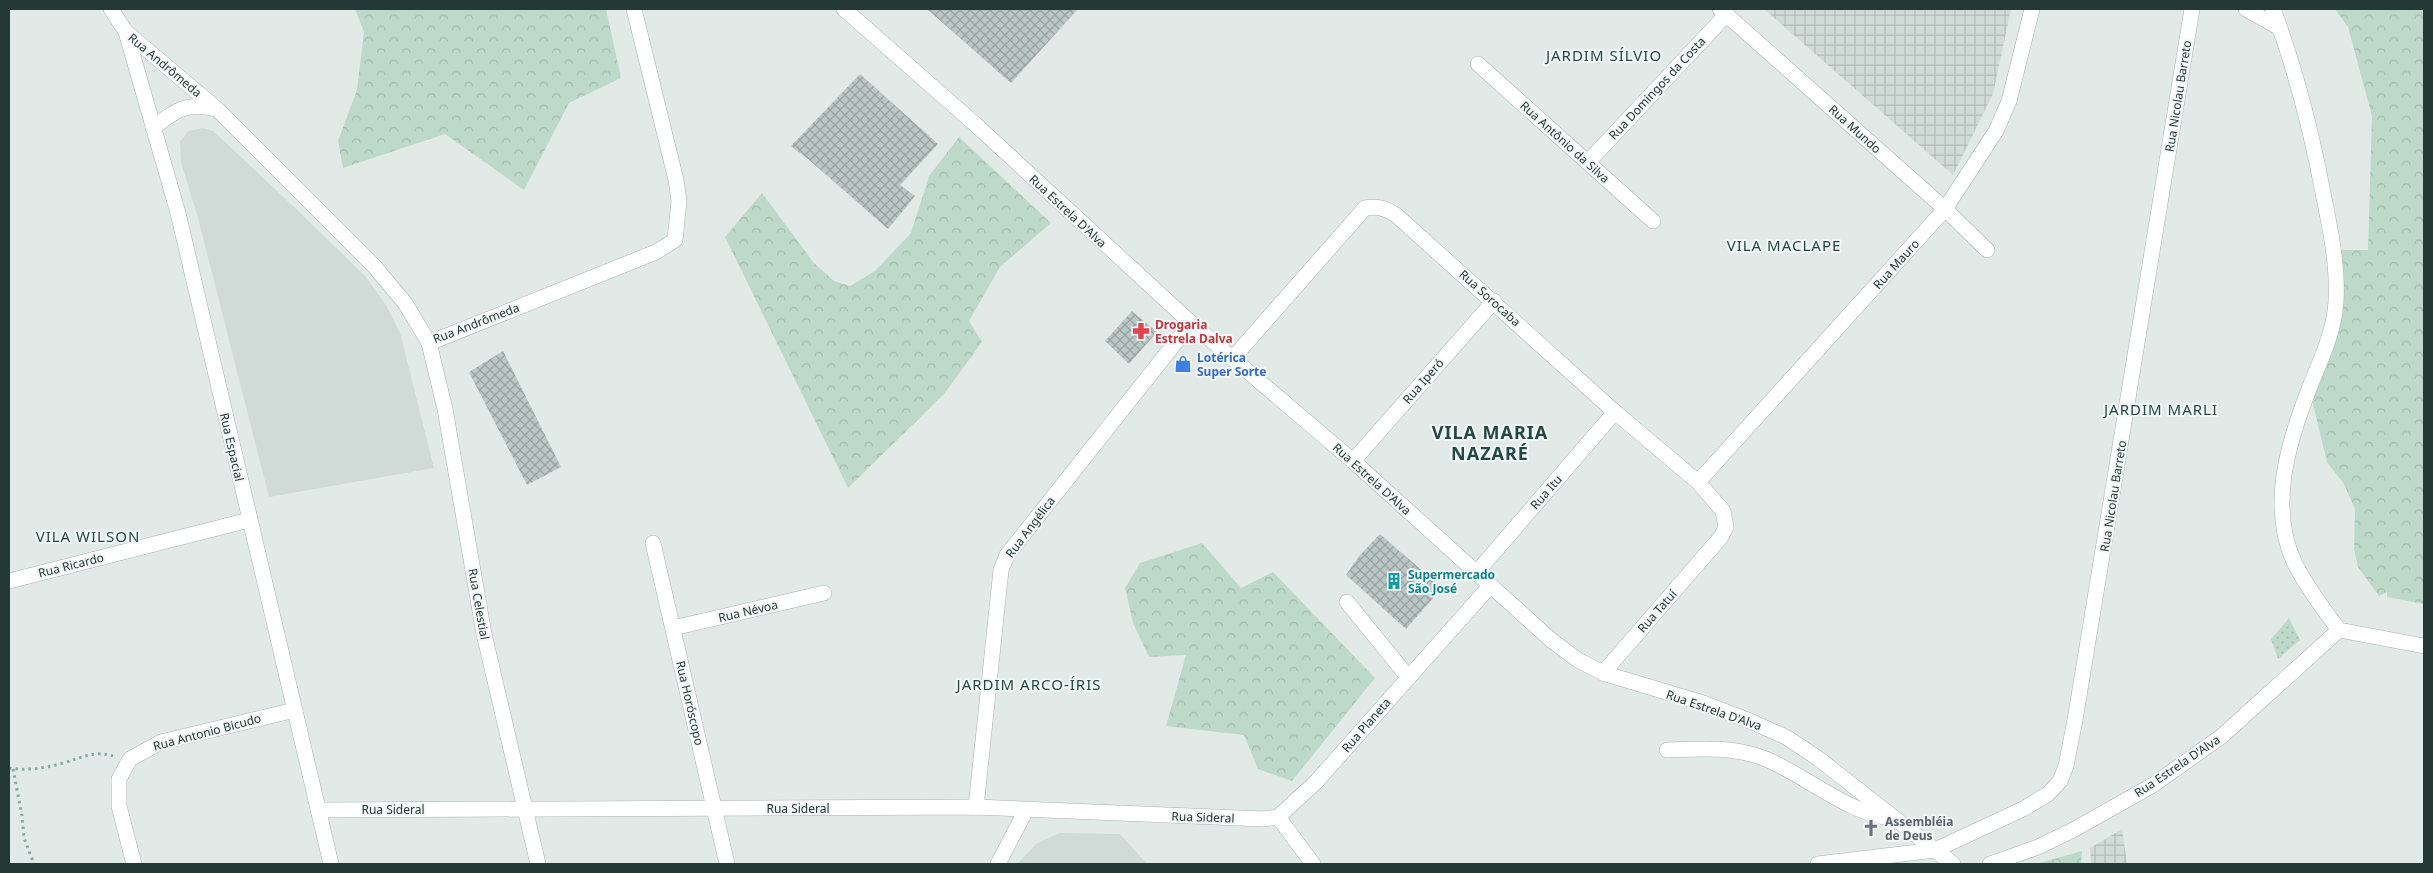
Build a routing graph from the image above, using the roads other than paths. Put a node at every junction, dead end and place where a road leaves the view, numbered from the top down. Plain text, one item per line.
1 (111, 9) edge
2 (634, 9) edge
3 (844, 9) edge
4 (2032, 9) edge
5 (2193, 9) edge
6 (2246, 9) edge
7 (2273, 9) edge
8 (1724, 12) edge
9 (2280, 28) junction
10 (126, 32) junction
11 (1478, 64) dead end
12 (217, 109) junction
13 (153, 128) junction
14 (1588, 162) junction
15 (1945, 209) junction
16 (1653, 221) dead end
17 (1987, 250) dead end
18 (1494, 301) junction
19 (1191, 323) junction
20 (429, 343) junction
21 (1233, 358) junction
22 (1615, 412) junction
23 (1353, 461) junction
24 (1698, 482) junction
25 (249, 520) junction
26 (653, 543) dead end
27 (1711, 550) joint
28 (1477, 572) junction
29 (9, 581) edge
30 (1490, 586) junction
31 (824, 593) dead end
32 (1347, 602) dead end
33 (673, 628) junction
34 (2338, 630) junction
35 (2424, 646) edge
36 (1603, 673) junction
37 (1408, 677) junction
38 (295, 710) junction
39 (1667, 750) dead end
40 (976, 807) junction
41 (525, 809) junction
42 (714, 809) junction
43 (318, 810) junction
44 (1026, 810) junction
45 (1278, 817) junction
46 (1896, 818) junction
47 (1935, 850) junction
48 (1906, 859) edge
49 (134, 864) edge
50 (331, 864) edge
51 (538, 864) edge
52 (727, 864) edge
53 (998, 864) edge
54 (1312, 864) edge
55 (1818, 864) edge
56 (1953, 864) edge
57 (1990, 864) edge

1 - 10 street, Rua Andrômeda
2 - 20 street, Rua Andrômeda
3 - 19 street, Rua Estrela D'Alva
4 - 15 street, Rua Mauro
5 - 47 street, Rua Nicolau Barreto
6 - 9 street
7 - 9 street
8 - 14 street, Rua Domingos da Costa
8 - 15 street, Rua Mundo
9 - 34 street
10 - 12 street, Rua Andrômeda
10 - 13 street, Rua Espacial
11 - 14 street, Rua Antônio da Silva
12 - 13 street
12 - 20 street, Rua Andrômeda
13 - 25 street, Rua Espacial
14 - 16 street, Rua Antônio da Silva
15 - 17 street, Rua Mundo
15 - 24 street, Rua Mauro
18 - 21 street, Rua Sorocaba
18 - 22 street, Rua Sorocaba
18 - 23 street, Rua Iperó
19 - 21 street, Rua Estrela D'Alva
19 - 40 street, Rua Angélica
20 - 41 street, Rua Celestial
21 - 23 street, Rua Estrela D'Alva
22 - 24 street, Rua Sorocaba
22 - 28 street, Rua Itu
23 - 28 street, Rua Estrela D'Alva
24 - 27 street, Rua Sorocaba
25 - 29 street, Rua Ricardo
25 - 38 street, Rua Espacial
26 - 33 street, Rua Horóscopo
27 - 36 street, Rua Tatuí
28 - 30 street, Rua Estrela D'Alva
30 - 36 street, Rua Estrela D'Alva
30 - 37 street, Rua Planeta
31 - 33 street, Rua Névoa
32 - 37 street
33 - 42 street, Rua Horóscopo
34 - 35 street
34 - 57 street, Rua Estrela D'Alva
36 - 46 street, Rua Estrela D'Alva
37 - 45 street, Rua Planeta
38 - 43 street, Rua Espacial
38 - 49 street, Rua Antonio Bicudo
39 - 46 street
40 - 42 street, Rua Sideral
40 - 44 street, Rua Sideral
41 - 42 street, Rua Sideral
41 - 43 street, Rua Sideral
41 - 51 street, Rua Celestial
42 - 52 street, Rua Horóscopo
43 - 50 street, Rua Espacial
44 - 45 street, Rua Sideral
44 - 53 street
45 - 54 street
46 - 47 street, Rua Estrela D'Alva
47 - 48 street, Rua Nicolau Barreto
47 - 56 street, Rua Estrela D'Alva
48 - 55 street, Rua Nicolau Barreto

